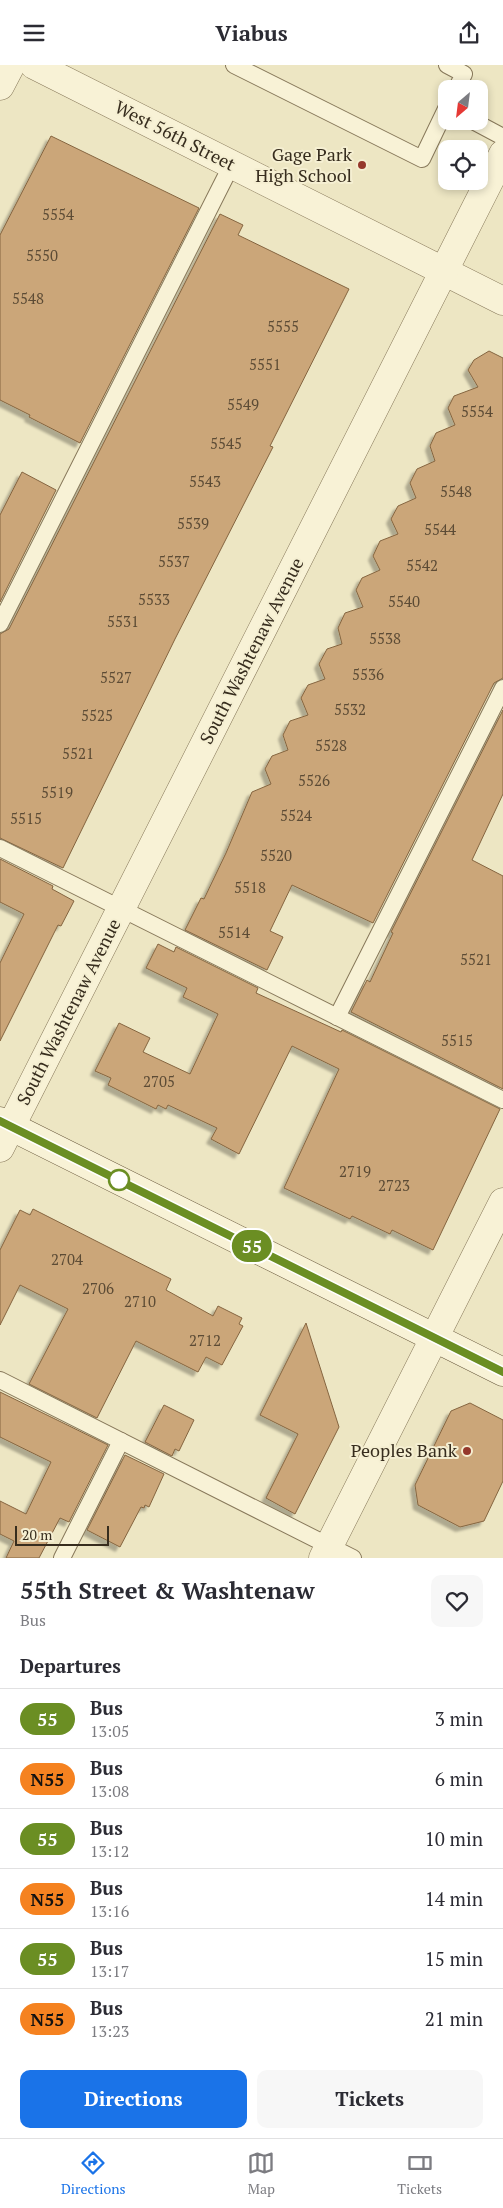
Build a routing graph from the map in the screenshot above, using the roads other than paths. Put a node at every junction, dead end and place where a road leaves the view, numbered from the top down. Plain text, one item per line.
1 (10, 65) edge
2 (34, 65) edge
3 (234, 65) edge
4 (447, 65) edge
5 (461, 80) edge
6 (0, 86) edge
7 (438, 126) edge
8 (488, 129) edge
9 (503, 137) edge
10 (503, 154) edge
11 (232, 165) junction
12 (444, 271) junction
13 (503, 301) edge
14 (0, 624) edge
15 (503, 687) edge
16 (0, 848) edge
17 (121, 909) junction
18 (337, 1017) junction
19 (503, 1100) edge
20 (4, 1132) edge
21 (503, 1202) edge
22 (434, 1337) junction
23 (503, 1372) edge
24 (0, 1380) edge
25 (121, 1441) junction
26 (326, 1552) edge
27 (62, 1558) edge
28 (353, 1558) edge

1 - 6 street
2 - 11 street, West 56th Street
3 - 7 lane
4 - 5 lane
8 - 9 lane
10 - 12 street, South Washtenaw Avenue
11 - 12 street, West 56th Street
11 - 14 lane
12 - 13 street, West 56th Street
12 - 17 street, South Washtenaw Avenue
15 - 18 lane
16 - 17 lane
17 - 18 lane
17 - 20 street, South Washtenaw Avenue
18 - 19 lane
20 - 22 street
21 - 22 street
22 - 23 street
22 - 26 street
24 - 25 lane
25 - 26 lane
25 - 27 lane
26 - 28 lane

